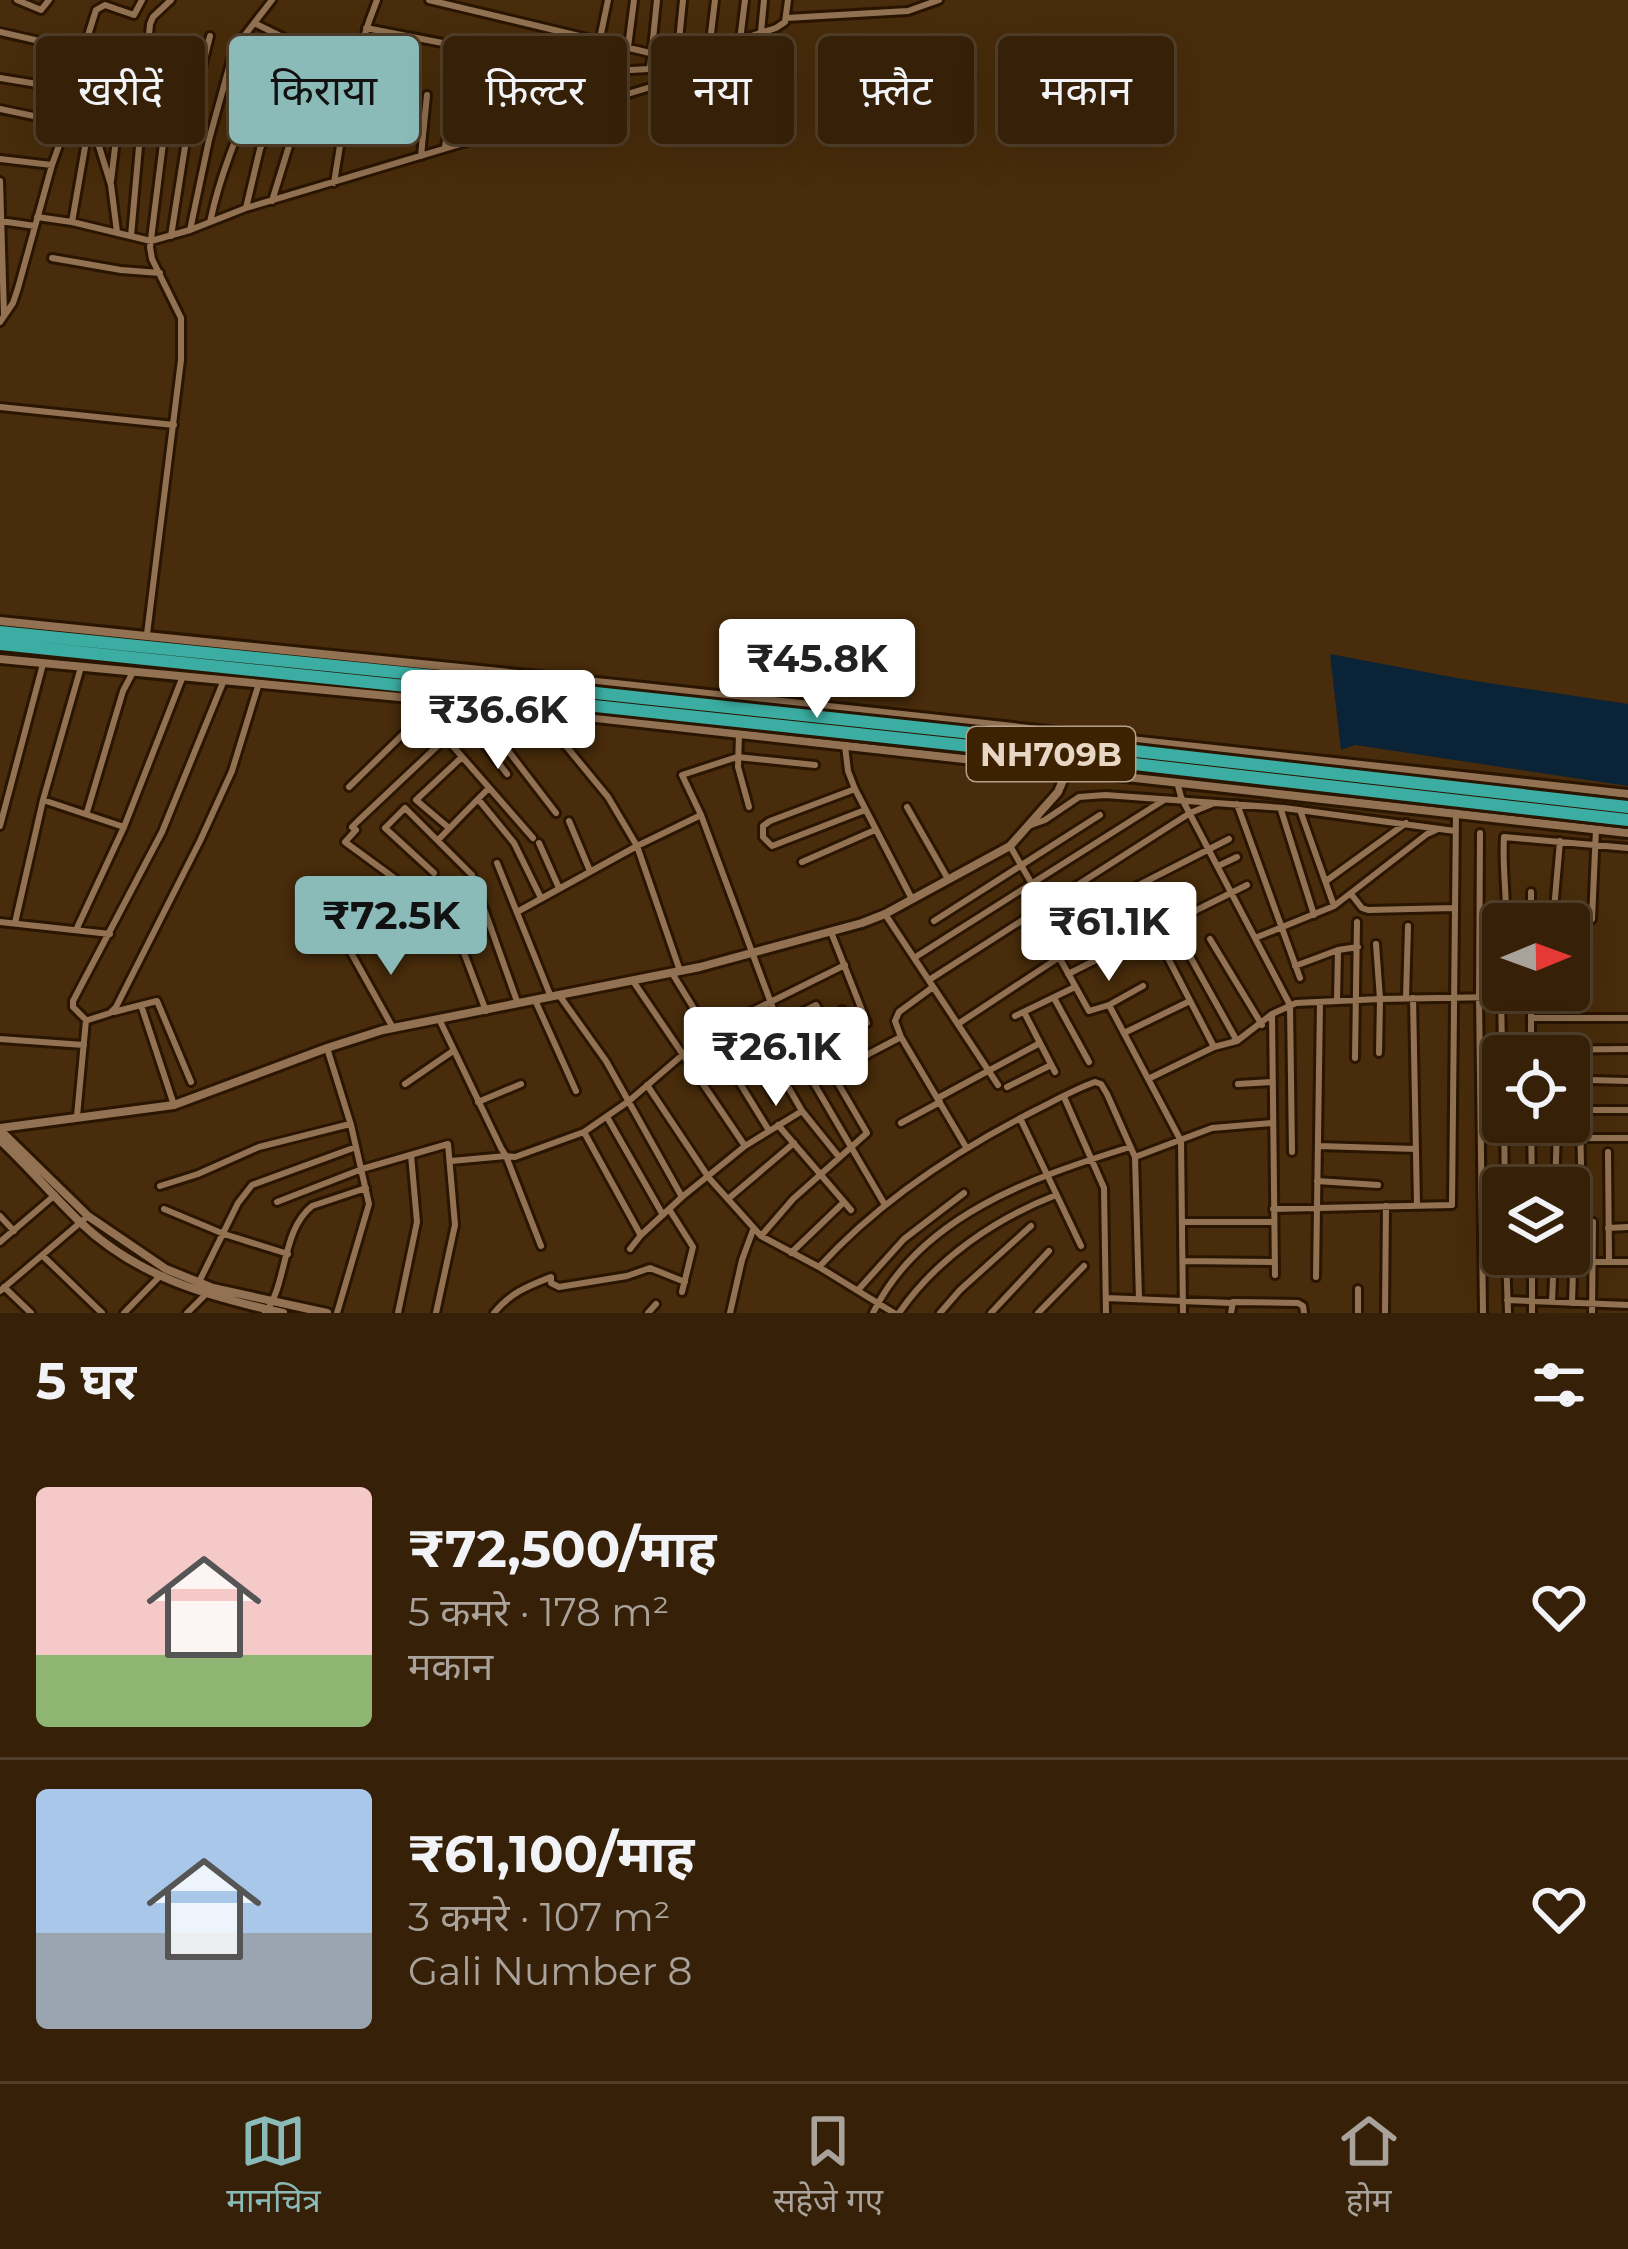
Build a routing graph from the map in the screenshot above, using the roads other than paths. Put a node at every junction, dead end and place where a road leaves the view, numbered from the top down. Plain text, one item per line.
1 (17, 0) edge
2 (49, 0) edge
3 (142, 0) edge
4 (171, 0) edge
5 (272, 0) edge
6 (377, 0) edge
7 (429, 0) edge
8 (608, 0) edge
9 (634, 0) edge
10 (658, 0) edge
11 (683, 0) edge
12 (715, 0) edge
13 (745, 0) edge
14 (764, 0) edge
15 (788, 0) edge
16 (908, 0) edge
17 (939, 0) edge
18 (114, 4) edge
19 (908, 10) junction
20 (786, 18) junction
21 (254, 23) junction
22 (366, 28) junction
23 (0, 32) edge
24 (761, 34) junction
25 (88, 36) edge
26 (210, 36) dead end
27 (280, 36) edge
28 (364, 36) edge
29 (583, 36) edge
30 (601, 36) edge
31 (679, 36) edge
32 (711, 36) edge
33 (740, 36) edge
34 (754, 36) edge
35 (36, 40) edge
36 (443, 43) edge
37 (628, 47) joint
38 (650, 53) junction
39 (650, 69) joint
40 (627, 70) edge
41 (0, 78) edge
42 (36, 84) edge
43 (428, 95) dead end
44 (0, 109) edge
45 (36, 116) edge
46 (60, 144) edge
47 (88, 144) edge
48 (99, 144) edge
49 (116, 144) edge
50 (163, 144) edge
51 (232, 144) edge
52 (262, 144) edge
53 (290, 144) edge
54 (340, 144) edge
55 (446, 144) edge
56 (458, 144) edge
57 (445, 148) junction
58 (421, 156) junction
59 (0, 159) edge
60 (52, 165) junction
61 (0, 181) edge
62 (334, 183) junction
63 (111, 184) junction
64 (272, 201) junction
65 (246, 208) junction
66 (1, 221) edge
67 (36, 221) junction
68 (72, 222) junction
69 (210, 222) junction
70 (190, 230) junction
71 (117, 232) junction
72 (131, 236) junction
73 (171, 236) junction
74 (151, 241) junction
75 (52, 257) dead end
76 (160, 273) junction
77 (1, 274) edge
78 (22, 274) junction
79 (2, 320) edge
80 (0, 407) edge
81 (174, 424) junction
82 (0, 621) edge
83 (0, 632) edge
84 (151, 642) junction
85 (0, 644) edge
86 (202, 645) junction
87 (0, 660) edge
88 (43, 664) junction
89 (81, 667) junction
90 (134, 672) junction
91 (183, 676) junction
92 (224, 680) junction
93 (259, 683) junction
94 (473, 693) junction
95 (437, 701) junction
96 (452, 702) junction
97 (423, 712) junction
98 (538, 712) junction
99 (1077, 732) junction
100 (740, 734) junction
101 (446, 738) junction
102 (845, 748) junction
103 (737, 752) junction
104 (462, 757) junction
105 (815, 765) dead end
106 (507, 774) dead end
107 (1066, 774) junction
108 (349, 787) dead end
109 (489, 788) junction
110 (855, 790) junction
111 (1179, 792) junction
112 (1628, 794) edge
113 (1167, 798) junction
114 (478, 799) junction
115 (43, 800) junction
116 (1215, 802) junction
117 (1237, 804) junction
118 (748, 807) dead end
119 (908, 807) dead end
120 (1628, 807) edge
121 (1280, 808) junction
122 (865, 810) junction
123 (1300, 810) junction
124 (87, 812) junction
125 (556, 812) dead end
126 (1190, 814) junction
127 (701, 815) junction
128 (1100, 815) dead end
129 (1628, 820) edge
130 (568, 821) dead end
131 (1456, 822) junction
132 (1406, 824) junction
133 (0, 826) edge
134 (1028, 826) junction
135 (124, 827) junction
136 (449, 829) junction
137 (1438, 829) junction
138 (875, 830) junction
139 (1537, 831) junction
140 (1628, 832) edge
141 (1480, 833) dead end
142 (1596, 837) junction
143 (1229, 839) dead end
144 (438, 840) junction
145 (1560, 841) junction
146 (637, 846) junction
147 (1010, 846) junction
148 (1628, 848) edge
149 (1209, 849) junction
150 (1237, 856) dead end
151 (802, 862) dead end
152 (497, 863) dead end
153 (1218, 866) junction
154 (1021, 867) junction
155 (590, 872) junction
156 (434, 873) dead end
157 (948, 879) junction
158 (1325, 882) junction
159 (1034, 883) junction
160 (1247, 884) dead end
161 (405, 886) dead end
162 (1137, 886) dead end
163 (559, 888) junction
164 (1114, 890) dead end
165 (1232, 892) junction
166 (1531, 892) dead end
167 (1351, 894) junction
168 (541, 898) junction
169 (912, 899) junction
170 (444, 900) dead end
171 (1143, 902) dead end
172 (1507, 903) edge
173 (1531, 903) edge
174 (1554, 903) edge
175 (1049, 904) junction
176 (1334, 905) junction
177 (1456, 908) junction
178 (517, 912) junction
179 (885, 914) junction
180 (1314, 915) junction
181 (934, 921) dead end
182 (1590, 921) edge
183 (0, 922) edge
184 (1357, 922) dead end
185 (15, 923) junction
186 (1171, 923) junction
187 (1063, 926) junction
188 (1408, 926) dead end
189 (1280, 929) junction
190 (76, 930) junction
191 (1154, 931) junction
192 (831, 932) junction
193 (110, 934) junction
194 (1256, 938) junction
195 (1210, 939) dead end
196 (1376, 944) dead end
197 (1076, 946) junction
198 (1358, 947) junction
199 (349, 949) dead end
200 (1338, 950) junction
201 (753, 953) junction
202 (914, 958) junction
203 (1059, 958) junction
204 (844, 965) junction
205 (1295, 967) junction
206 (676, 972) junction
207 (1068, 974) junction
208 (1300, 979) dead end
209 (634, 981) junction
210 (931, 984) junction
211 (1143, 986) dead end
212 (1076, 987) junction
213 (555, 996) junction
214 (1479, 997) junction
215 (1482, 997) edge
216 (1054, 998) junction
217 (1410, 998) junction
218 (1455, 998) junction
219 (1380, 999) junction
220 (536, 1000) junction
221 (1190, 1000) junction
222 (1356, 1000) junction
223 (1337, 1001) junction
224 (771, 1002) junction
225 (1320, 1002) junction
226 (518, 1004) junction
227 (1109, 1005) junction
228 (1290, 1005) junction
229 (141, 1006) junction
230 (842, 1010) dead end
231 (486, 1011) junction
232 (1531, 1011) edge
233 (110, 1013) junction
234 (1272, 1014) junction
235 (1531, 1018) junction
236 (1628, 1018) edge
237 (86, 1020) junction
238 (440, 1021) junction
239 (778, 1022) junction
240 (867, 1022) dead end
241 (958, 1024) junction
242 (1262, 1025) junction
243 (393, 1028) junction
244 (708, 1033) junction
245 (757, 1033) junction
246 (1124, 1033) junction
247 (1531, 1035) edge
248 (901, 1036) junction
249 (834, 1038) dead end
250 (0, 1040) edge
251 (1237, 1041) junction
252 (1040, 1043) junction
253 (84, 1045) junction
254 (821, 1045) dead end
255 (1214, 1047) junction
256 (327, 1048) junction
257 (1628, 1049) edge
258 (1590, 1051) edge
259 (454, 1052) junction
260 (1379, 1053) dead end
261 (684, 1054) junction
262 (866, 1056) junction
263 (1355, 1058) dead end
264 (1089, 1062) dead end
265 (988, 1070) junction
266 (832, 1073) junction
267 (1148, 1079) junction
268 (1590, 1080) dead end
269 (1628, 1081) edge
270 (191, 1082) dead end
271 (1274, 1082) junction
272 (405, 1084) dead end
273 (520, 1084) dead end
274 (647, 1084) junction
275 (1238, 1084) dead end
276 (576, 1091) dead end
277 (1064, 1096) junction
278 (775, 1099) dead end
279 (939, 1100) junction
280 (629, 1101) junction
281 (478, 1102) junction
282 (174, 1105) junction
283 (1593, 1110) dead end
284 (1628, 1110) edge
285 (802, 1111) junction
286 (77, 1116) junction
287 (607, 1117) junction
288 (1020, 1118) junction
289 (901, 1123) dead end
290 (1273, 1123) junction
291 (350, 1124) junction
292 (778, 1125) junction
293 (0, 1129) edge
294 (769, 1130) junction
295 (584, 1132) junction
296 (1590, 1138) edge
297 (1628, 1138) edge
298 (0, 1140) edge
299 (1181, 1142) junction
300 (794, 1143) junction
301 (745, 1146) junction
302 (1318, 1146) junction
303 (966, 1147) junction
304 (1130, 1147) junction
305 (356, 1148) junction
306 (851, 1148) junction
307 (1416, 1149) junction
308 (1292, 1152) dead end
309 (1608, 1152) dead end
310 (411, 1155) junction
311 (506, 1156) junction
312 (839, 1157) junction
313 (1136, 1157) junction
314 (1093, 1158) junction
315 (450, 1161) junction
316 (362, 1169) junction
317 (821, 1174) junction
318 (1046, 1174) junction
319 (709, 1178) junction
320 (1317, 1181) junction
321 (1378, 1185) dead end
322 (160, 1186) dead end
323 (366, 1188) junction
324 (964, 1193) dead end
325 (56, 1195) junction
326 (1056, 1195) junction
327 (682, 1197) junction
328 (727, 1199) junction
329 (277, 1202) dead end
330 (844, 1202) junction
331 (885, 1205) junction
332 (1417, 1206) junction
333 (1386, 1207) junction
334 (1317, 1208) junction
335 (164, 1209) dead end
336 (1273, 1209) junction
337 (851, 1210) dead end
338 (666, 1212) junction
339 (0, 1216) edge
340 (85, 1220) junction
341 (1182, 1222) junction
342 (1273, 1222) junction
343 (1593, 1222) dead end
344 (1031, 1226) dead end
345 (1628, 1227) edge
346 (1608, 1228) junction
347 (14, 1231) junction
348 (757, 1233) junction
349 (224, 1234) junction
350 (641, 1235) junction
351 (0, 1242) edge
352 (541, 1246) dead end
353 (1081, 1246) dead end
354 (630, 1249) dead end
355 (1048, 1251) dead end
356 (791, 1253) junction
357 (288, 1254) junction
358 (43, 1256) junction
359 (1183, 1262) junction
360 (1274, 1262) junction
361 (1593, 1262) junction
362 (1609, 1262) junction
363 (1628, 1262) edge
364 (1084, 1266) dead end
365 (819, 1267) junction
366 (162, 1273) junction
367 (1275, 1275) dead end
368 (1506, 1275) edge
369 (1532, 1275) edge
370 (1553, 1275) edge
371 (1573, 1275) edge
372 (1316, 1277) dead end
373 (685, 1282) junction
374 (198, 1284) junction
375 (2, 1289) edge
376 (1358, 1289) dead end
377 (858, 1290) junction
378 (207, 1291) junction
379 (682, 1292) dead end
380 (1106, 1298) junction
381 (1139, 1299) junction
382 (242, 1300) junction
383 (1507, 1300) junction
384 (1183, 1301) junction
385 (1532, 1301) junction
386 (1552, 1302) junction
387 (878, 1303) junction
388 (1232, 1303) junction
389 (1572, 1303) junction
390 (656, 1304) dead end
391 (1628, 1305) edge
392 (269, 1308) edge
393 (1592, 1309) edge
394 (730, 1311) edge
395 (31, 1313) edge
396 (101, 1313) edge
397 (124, 1313) edge
398 (187, 1313) edge
399 (232, 1313) edge
400 (283, 1313) edge
401 (327, 1313) edge
402 (337, 1313) edge
403 (398, 1313) edge
404 (436, 1313) edge
405 (494, 1313) edge
406 (648, 1313) edge
407 (740, 1313) edge
408 (873, 1313) edge
409 (896, 1313) edge
410 (940, 1313) edge
411 (991, 1313) edge
412 (1038, 1313) edge
413 (1106, 1313) edge
414 (1183, 1313) edge
415 (1231, 1313) edge
416 (1304, 1313) edge
417 (1358, 1313) edge
418 (1385, 1313) edge
419 (1483, 1313) edge
420 (1508, 1313) edge
421 (1532, 1313) edge

1 - 2 street
3 - 18 street
4 - 72 street
5 - 21 street
6 - 22 street
7 - 29 street
8 - 30 street
9 - 37 street
10 - 38 street
11 - 31 street
12 - 32 street
13 - 33 street
14 - 24 street
15 - 20 street
16 - 19 street
17 - 19 street
18 - 25 street
19 - 20 street
20 - 24 street
21 - 27 street
21 - 70 street
22 - 28 street
22 - 36 street
23 - 35 street
24 - 34 street
26 - 73 street
37 - 38 street
38 - 39 street
39 - 40 street
41 - 42 street
43 - 58 street
44 - 45 street
46 - 60 street
47 - 68 street
48 - 63 street
49 - 63 street
50 - 74 street
51 - 69 street
52 - 65 street
53 - 64 street
54 - 62 street
55 - 57 street
56 - 57 street
57 - 58 street
58 - 62 street
59 - 60 street
60 - 67 street
61 - 66 street
62 - 64 street
63 - 71 street
64 - 65 street
65 - 69 street
66 - 67 street
66 - 77 street
67 - 68 street
67 - 78 street
68 - 71 street
69 - 70 street
70 - 73 street
71 - 72 street
72 - 74 street
73 - 74 street
74 - 76 street
75 - 76 street
76 - 81 street
77 - 78 street
77 - 79 street
78 - 79 street
80 - 81 street
81 - 84 street
82 - 84 street
83 - 84 highway, NH709B
84 - 85 highway, NH709B
84 - 86 highway, NH709B
84 - 94 highway, NH709B
86 - 94 highway, NH709B
86 - 99 street
87 - 88 street
88 - 89 street
88 - 133 street
89 - 90 street
89 - 115 street
90 - 91 street
90 - 124 street
91 - 92 street
91 - 135 street
92 - 93 street
92 - 193 street
93 - 95 street
93 - 233 street
94 - 96 street
94 - 98 street
94 - 120 highway, NH709B, bridge
94 - 125 street
94 - 129 highway, NH709B, bridge
95 - 96 street
95 - 97 street
96 - 106 street
97 - 101 street
97 - 108 street
98 - 100 street
98 - 146 street
99 - 107 street
99 - 112 street
100 - 102 street
100 - 103 street
101 - 104 street
101 - 161 street
102 - 107 street
102 - 110 street
103 - 105 street
103 - 118 street
103 - 127 street
104 - 109 street
104 - 136 street
107 - 111 street
107 - 134 street
109 - 114 street
109 - 163 street
110 - 122 street
110 - 122 street
111 - 113 street
111 - 116 street
111 - 126 street
111 - 131 street
113 - 134 street
113 - 159 street
114 - 136 street
114 - 168 street
115 - 124 street
115 - 185 street
116 - 117 street
116 - 126 street
117 - 121 street
117 - 189 street
119 - 157 street
121 - 123 street
121 - 180 street
122 - 138 street
123 - 132 street
123 - 158 street
124 - 135 street
126 - 149 street
126 - 175 street
127 - 146 street
127 - 201 street
128 - 154 street
130 - 155 street
131 - 137 street
131 - 139 street
131 - 177 street
132 - 137 street
132 - 158 street
134 - 147 street
135 - 190 street
136 - 144 street
137 - 167 street
138 - 151 street
138 - 169 street
139 - 142 street
139 - 145 street
139 - 172 street
140 - 142 street
141 - 214 street
142 - 145 street
142 - 148 street
142 - 182 street
143 - 149 street
144 - 156 street
144 - 226 street
145 - 174 street
146 - 155 street
146 - 206 street
147 - 154 street
147 - 157 street
149 - 153 street
149 - 162 street
150 - 153 street
152 - 178 street
153 - 165 street
154 - 159 street
154 - 181 street
155 - 163 street
157 - 169 street
158 - 176 street
159 - 175 street
159 - 202 street
160 - 165 street
163 - 168 street
164 - 187 street
165 - 186 street
165 - 194 street
166 - 173 street
167 - 176 street
167 - 177 street
168 - 178 street
169 - 179 street
170 - 231 street
171 - 197 street
175 - 187 street
175 - 210 street
176 - 180 street
177 - 218 street
178 - 213 street
179 - 192 street
179 - 202 street
180 - 189 street
183 - 185 street
184 - 198 street
185 - 190 street
186 - 191 street
186 - 251 street
187 - 197 street
188 - 217 street
189 - 194 street
189 - 205 street
190 - 193 street
191 - 207 street
191 - 221 street
192 - 201 street
192 - 204 street
193 - 237 street
194 - 228 street
195 - 242 street
196 - 219 street
197 - 203 street
198 - 200 street
198 - 222 street
199 - 243 street
200 - 205 street
200 - 223 street
201 - 206 street
201 - 224 street
202 - 210 street
203 - 207 street
203 - 241 street
204 - 224 street
204 - 240 street
205 - 208 street
206 - 209 street
206 - 244 street
207 - 212 street
209 - 213 street
209 - 261 street
210 - 241 street
210 - 248 street
211 - 227 street
212 - 216 street
212 - 227 street
213 - 220 street
213 - 280 street
214 - 215 street
214 - 218 street
214 - 419 street
216 - 252 street
216 - 264 street
217 - 218 street
217 - 219 street
217 - 307 street
218 - 332 street
219 - 222 street
219 - 260 street
220 - 226 street
220 - 276 street
221 - 246 street
221 - 255 street
222 - 223 street
222 - 263 street
223 - 225 street
224 - 239 street
224 - 244 street
225 - 228 street
225 - 302 street
226 - 231 street
227 - 246 street
228 - 234 street
228 - 308 street
229 - 233 street
229 - 270 street
229 - 282 street
230 - 262 street
231 - 238 street
232 - 235 street
233 - 237 street
234 - 242 street
234 - 271 street
235 - 236 street
235 - 247 street
237 - 253 street
238 - 243 street
238 - 259 street
239 - 245 street
239 - 249 street
239 - 306 street
241 - 265 street
242 - 251 street
243 - 256 street
244 - 261 street
244 - 294 street
245 - 278 street
245 - 285 street
246 - 267 street
248 - 262 street
248 - 279 street
250 - 253 street
251 - 255 street
252 - 265 street
252 - 265 street
253 - 286 street
254 - 266 street
255 - 267 street
256 - 282 street
256 - 291 street
257 - 258 street
259 - 272 street
259 - 281 street
261 - 274 street
261 - 301 street
262 - 266 street
265 - 279 street
266 - 306 street
267 - 299 street
268 - 269 street
271 - 275 street
271 - 290 street
273 - 281 street
274 - 280 street
274 - 319 street
277 - 288 street
277 - 304 street
277 - 314 street
279 - 289 street
279 - 303 street
280 - 287 street
280 - 327 street
281 - 311 street
282 - 286 street
283 - 284 street
285 - 292 street
285 - 312 street
286 - 293 street
287 - 295 street
287 - 338 street
288 - 303 street
288 - 318 street
290 - 299 street
290 - 336 street
291 - 305 street
291 - 322 street
292 - 294 street
292 - 300 street
293 - 340 street
294 - 301 street
295 - 311 street
295 - 350 street
296 - 297 street
298 - 325 street
299 - 313 street
299 - 341 street
300 - 317 street
300 - 328 street
301 - 319 street
302 - 307 street
302 - 320 street
303 - 331 street
304 - 313 street
304 - 314 street
305 - 316 street
305 - 349 street
306 - 312 street
306 - 331 street
307 - 332 street
309 - 346 street
310 - 315 street
310 - 316 street
310 - 403 street
311 - 315 street
311 - 352 street
312 - 317 street
313 - 381 street
314 - 318 street
314 - 380 street
315 - 404 street
316 - 323 street
316 - 329 street
317 - 330 street
317 - 348 street
318 - 326 street
318 - 387 street
319 - 327 street
319 - 328 street
320 - 321 street
320 - 334 street
323 - 357 street
323 - 402 street
324 - 377 street
325 - 340 street
325 - 347 street
326 - 353 street
326 - 409 street
327 - 338 street
328 - 348 street
330 - 337 street
330 - 356 street
331 - 365 street
332 - 333 street
333 - 334 street
333 - 418 street
334 - 336 street
334 - 372 street
335 - 349 street
336 - 342 street
338 - 350 street
338 - 373 street
339 - 347 street
340 - 358 street
340 - 366 street
341 - 342 street
341 - 359 street
342 - 360 street
343 - 361 street
344 - 410 street
345 - 346 street
346 - 362 street
347 - 351 street
348 - 356 street
348 - 394 street
349 - 357 street
349 - 374 street
350 - 354 street
355 - 411 street
356 - 365 street
357 - 392 street
358 - 375 street
358 - 396 street
359 - 360 street
359 - 384 street
360 - 367 street
361 - 362 street
361 - 393 street
362 - 363 street
364 - 412 street
365 - 377 street
366 - 374 street
366 - 378 street
366 - 397 street
368 - 383 street
369 - 385 street
370 - 386 street
371 - 389 street
373 - 379 street
373 - 405 street
374 - 378 street
375 - 395 street
376 - 417 street
377 - 387 street
378 - 382 street
378 - 398 street
380 - 381 street
380 - 413 street
381 - 384 street
382 - 392 street
382 - 399 street
383 - 385 street
383 - 420 street
384 - 388 street
384 - 414 street
385 - 386 street
385 - 421 street
386 - 389 street
387 - 408 street
387 - 409 street
388 - 415 street
388 - 416 street
389 - 393 street
390 - 406 street
391 - 393 street
392 - 400 street
392 - 401 street
394 - 407 street

